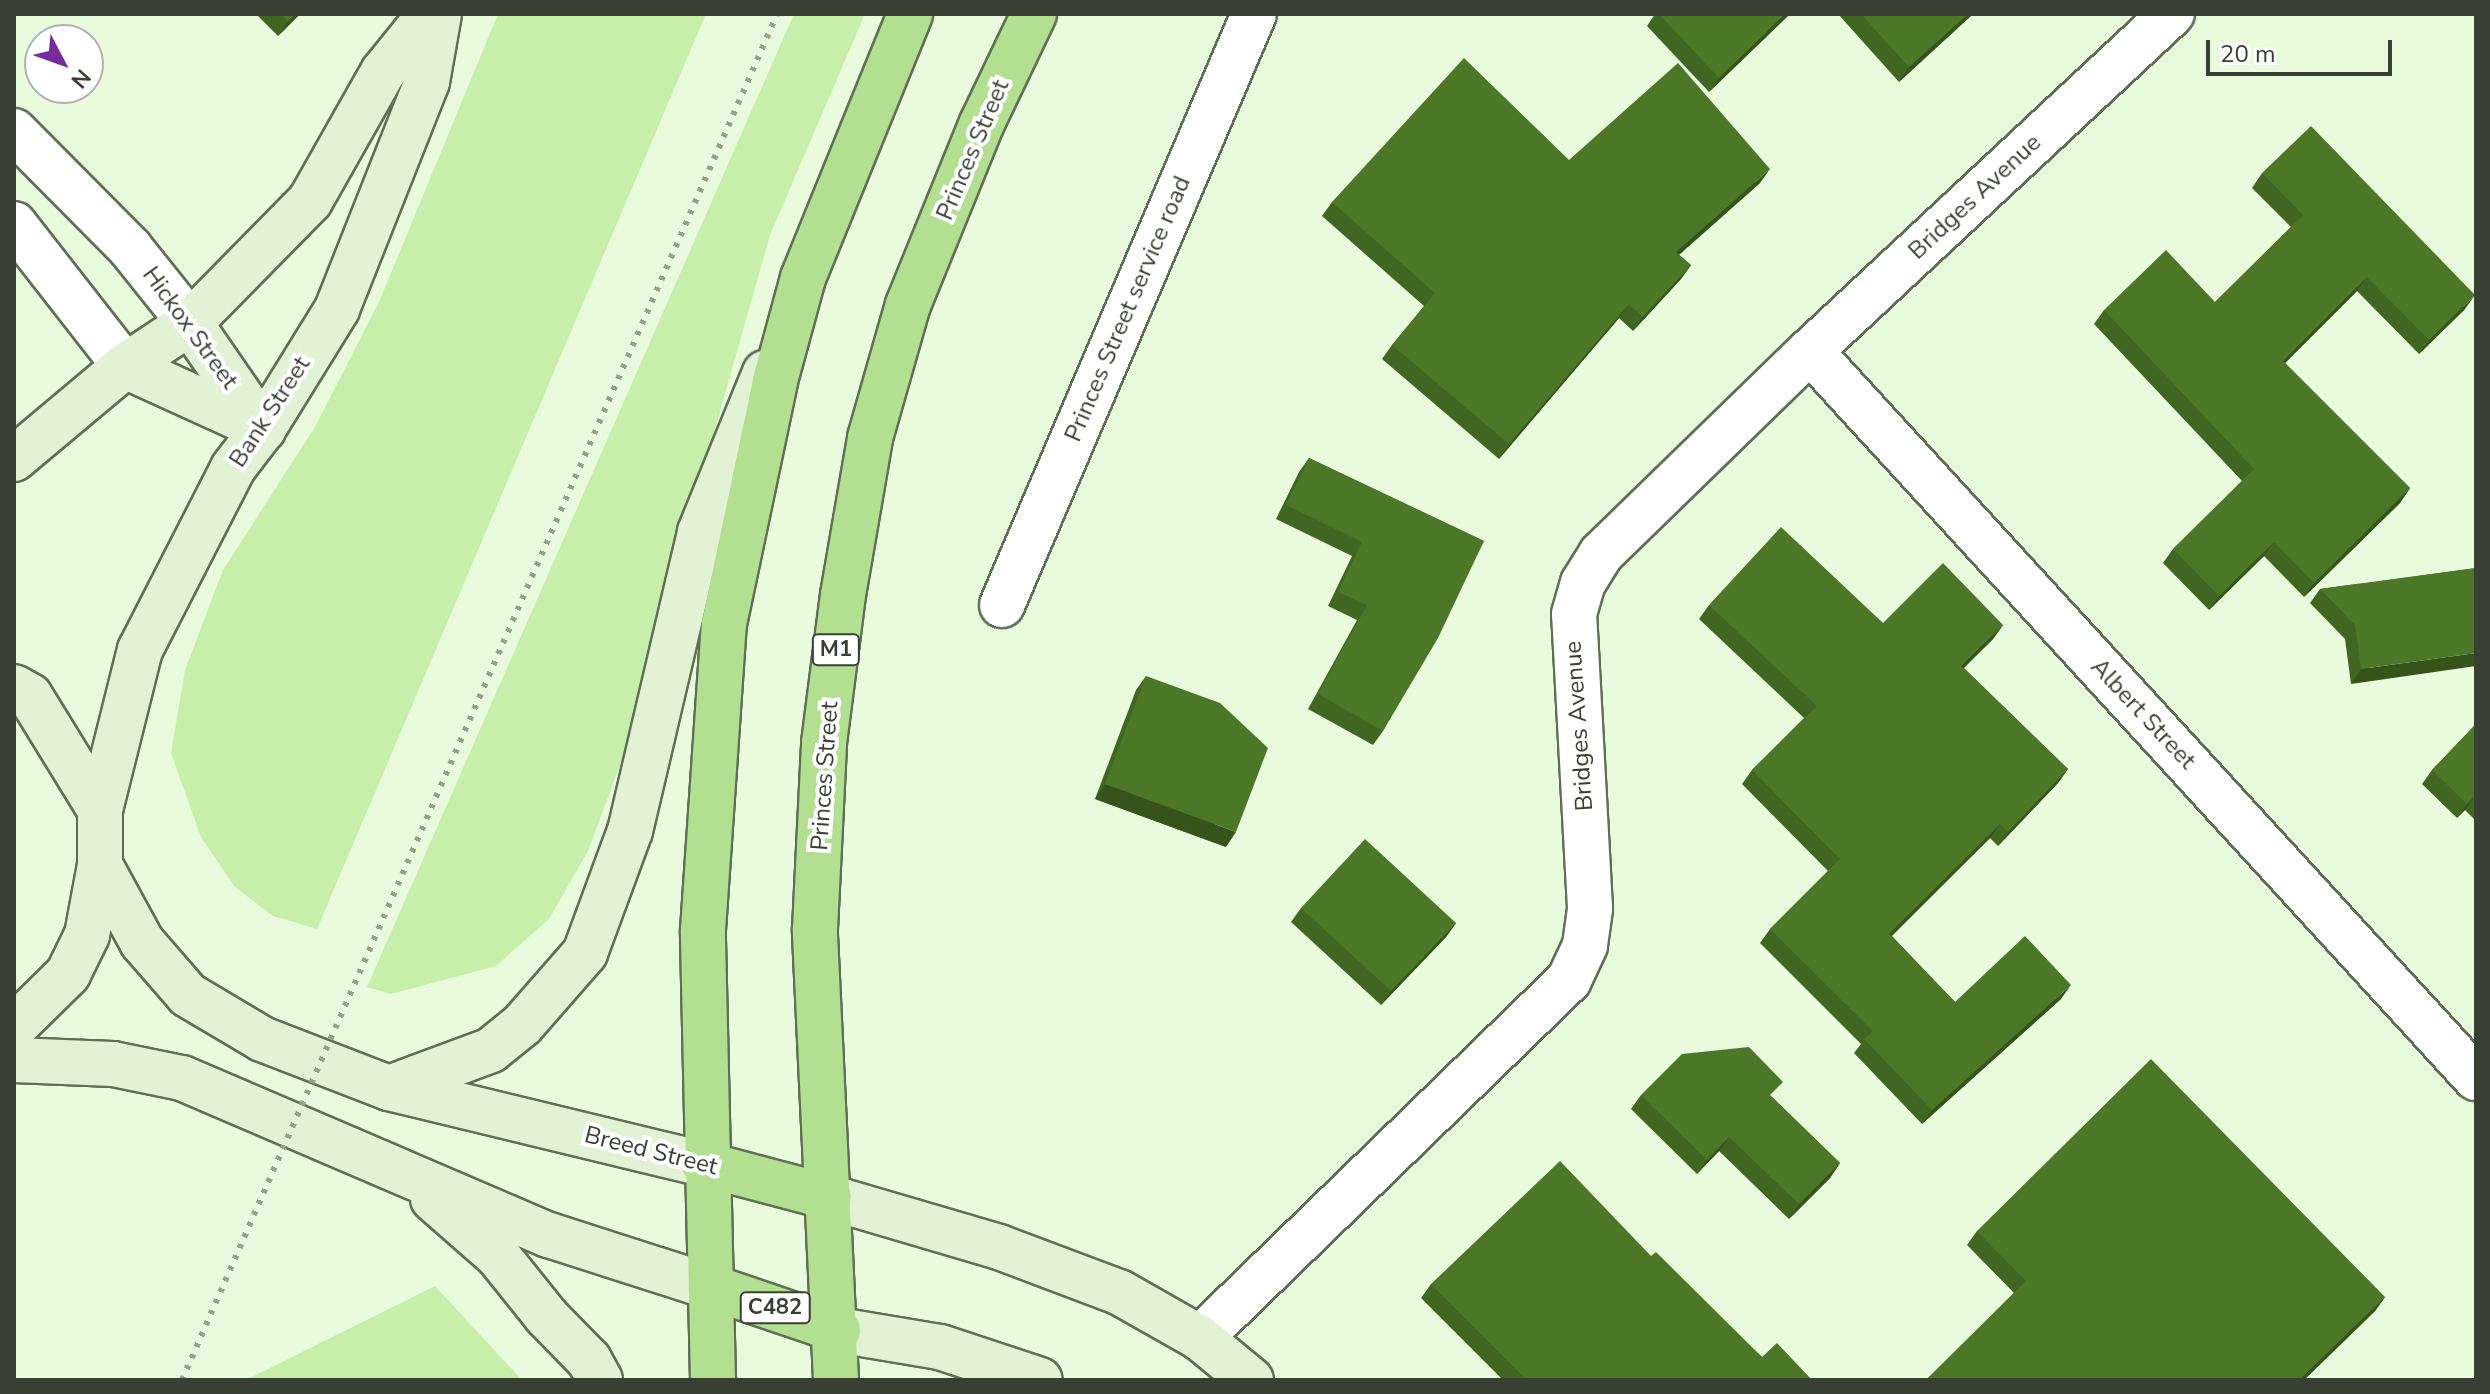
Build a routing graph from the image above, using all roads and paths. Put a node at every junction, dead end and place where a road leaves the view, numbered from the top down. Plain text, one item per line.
1 (430, 14) edge
2 (439, 14) edge
3 (910, 14) edge
4 (1034, 14) edge
5 (1254, 14) edge
6 (2172, 14) edge
7 (14, 131) edge
8 (14, 224) edge
9 (803, 278) junction
10 (190, 323) junction
11 (1810, 351) junction
12 (125, 366) junction
13 (263, 429) junction
14 (14, 459) edge
15 (1002, 605) dead end
16 (14, 687) edge
17 (100, 810) junction
18 (100, 865) junction
19 (14, 1027) edge
20 (14, 1060) edge
21 (2476, 1078) edge
22 (389, 1088) junction
23 (704, 1164) junction
24 (404, 1173) junction
25 (829, 1197) junction
26 (711, 1287) junction
27 (838, 1330) junction
28 (1200, 1338) junction
29 (600, 1380) edge
30 (713, 1380) edge
31 (836, 1380) edge
32 (1040, 1380) edge
33 (1251, 1380) edge

1 - 10 main road
2 - 13 main road, Bank Street
3 - 9 highway
4 - 25 highway, Princes Street / M1
5 - 15 street, Princes Street service road
6 - 11 street, Bridges Avenue
7 - 10 street, Hickox Street
8 - 12 street, Hickox Street
9 - 22 main road
9 - 23 highway
10 - 12 main road
10 - 13 main road, Hickox Street
11 - 21 street, Albert Street
11 - 28 street, Bridges Avenue
12 - 13 main road, Hickox Street
12 - 14 main road
13 - 17 main road, Bank Street
16 - 17 main road
17 - 18 main road, Bank Street
18 - 19 main road, Bank Street
18 - 22 main road, Breed Street
20 - 24 main road, C482
22 - 23 main road, Breed Street
23 - 25 highway, Breed Street
23 - 26 highway
24 - 26 main road, C482
24 - 29 main road
25 - 27 highway, Princes Street / M1
25 - 28 main road, Breed Street
26 - 27 highway, C482
26 - 30 highway
27 - 31 highway, Princes Street / M1
27 - 32 main road
28 - 33 main road, Breed Street

